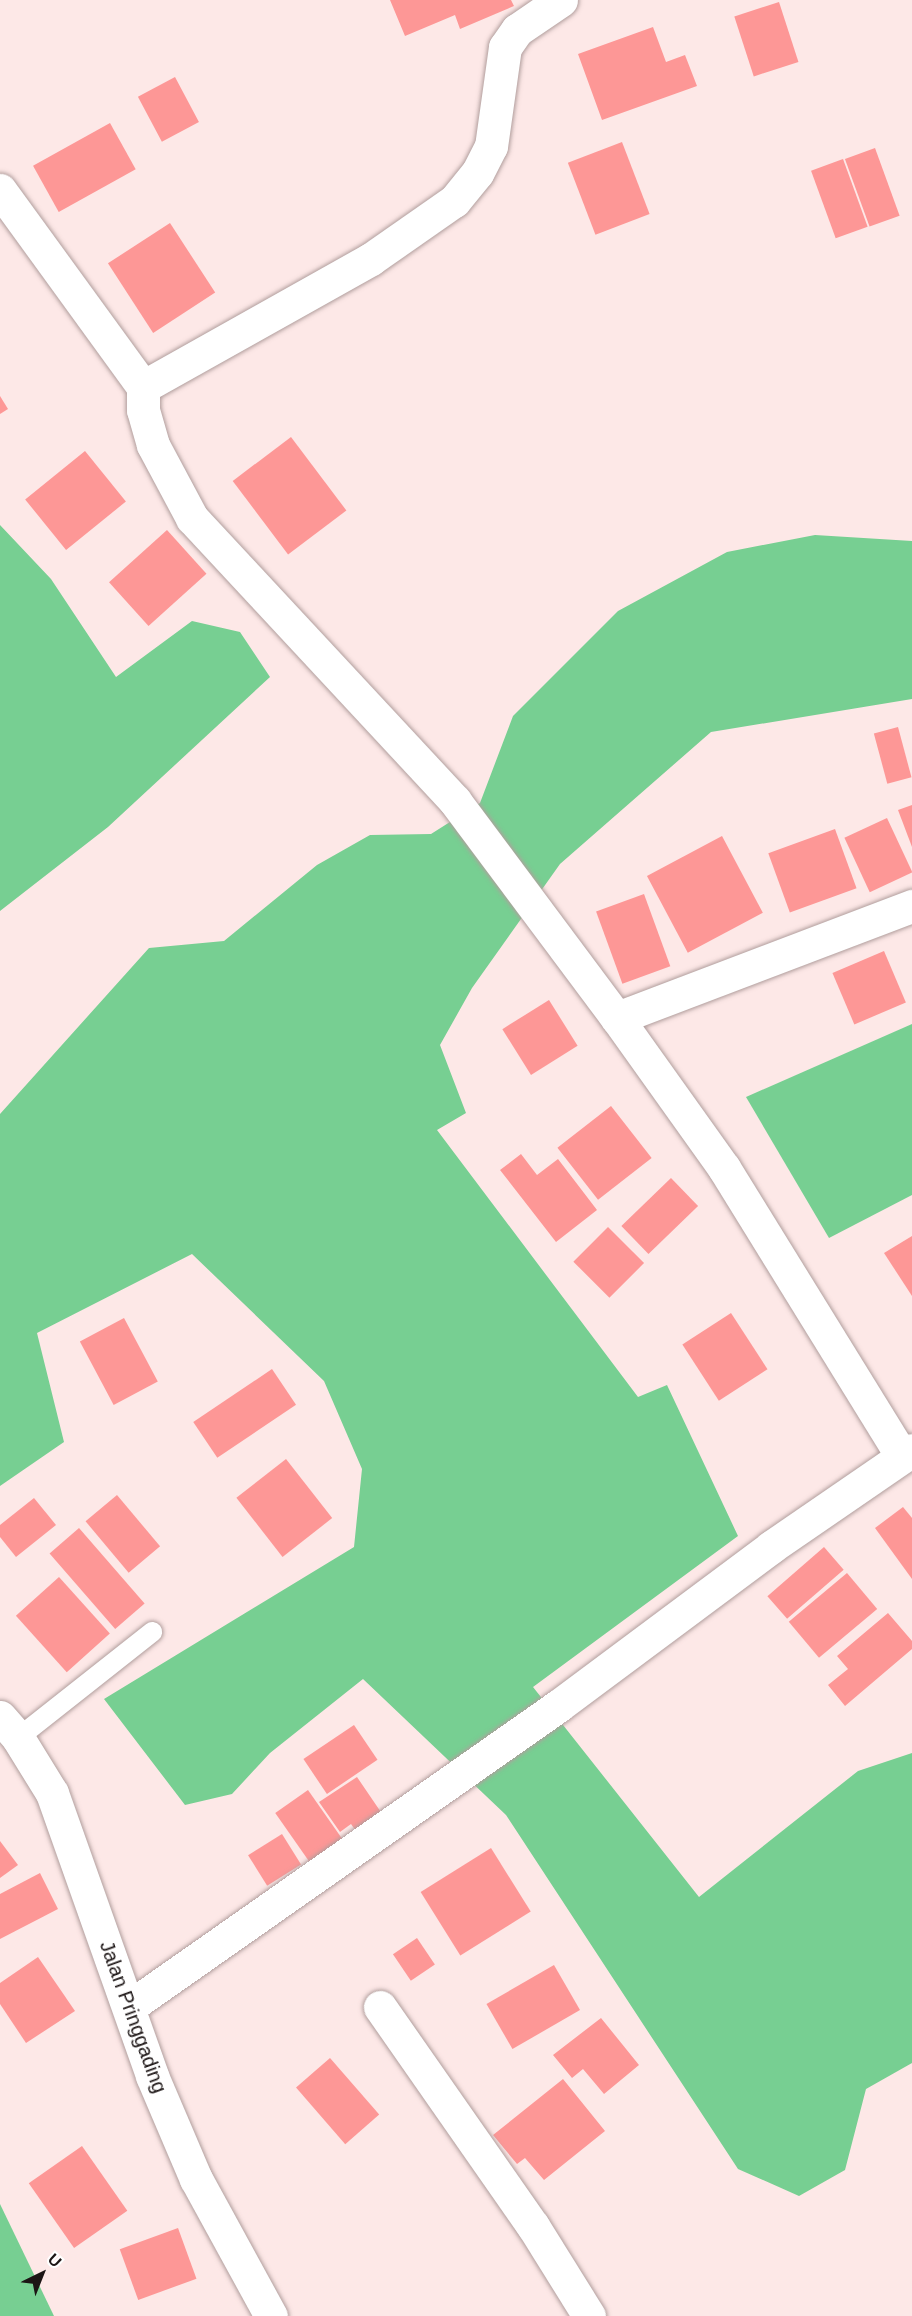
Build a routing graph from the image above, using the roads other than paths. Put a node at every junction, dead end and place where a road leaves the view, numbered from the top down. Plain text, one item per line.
1 (561, 0) edge
2 (0, 190) edge
3 (143, 387) junction
4 (912, 906) edge
5 (616, 1018) junction
6 (907, 1453) edge
7 (152, 1632) dead end
8 (9, 1728) edge
9 (129, 2007) junction
10 (380, 2007) dead end
11 (271, 2316) edge
12 (589, 2316) edge

1 - 3 street
2 - 3 street
3 - 5 street
4 - 5 street
5 - 6 street
6 - 9 street
7 - 8 lane
8 - 9 street, Jalan Pringgading
9 - 11 street, Jalan Pringgading
10 - 12 street

